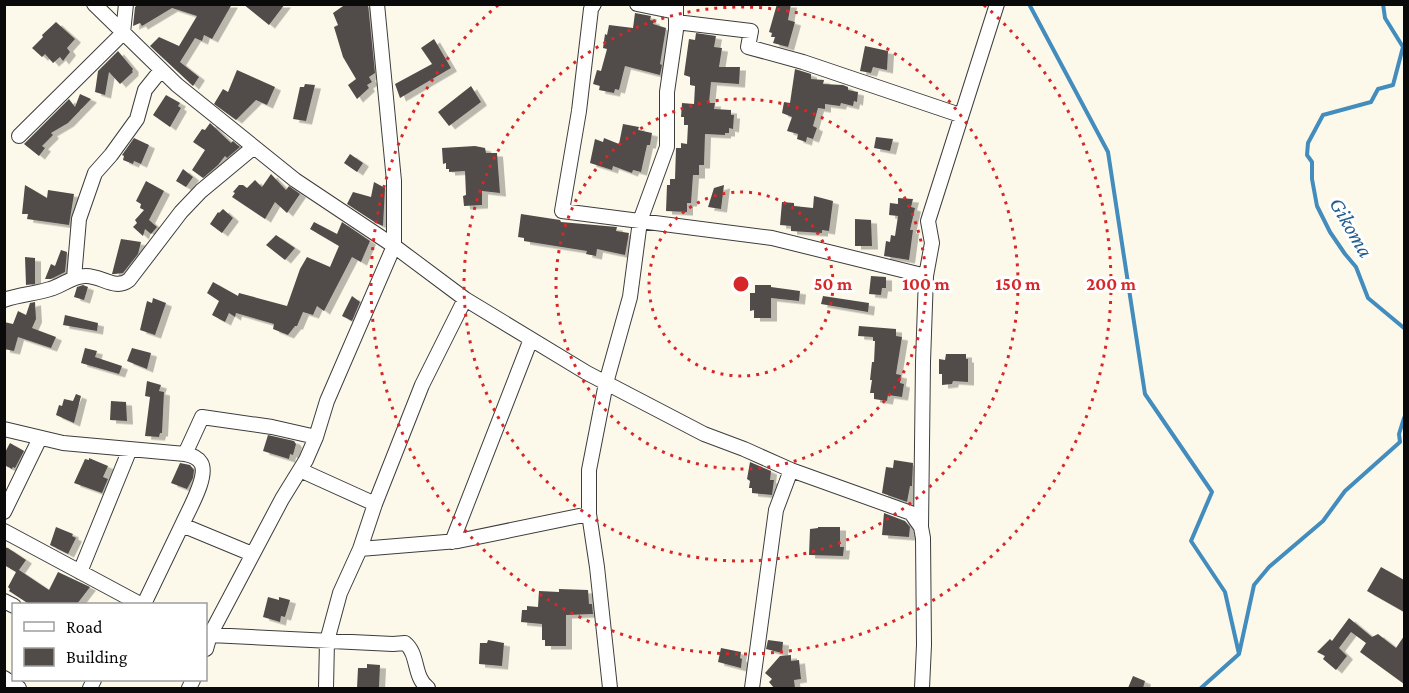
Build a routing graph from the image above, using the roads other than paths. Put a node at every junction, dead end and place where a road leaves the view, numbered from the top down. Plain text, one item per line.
1 (94, 4) edge
2 (126, 4) edge
3 (377, 4) edge
4 (594, 4) edge
5 (637, 4) edge
6 (997, 4) edge
7 (676, 13) edge
8 (123, 33) junction
9 (161, 70) junction
10 (960, 115) junction
11 (19, 136) dead end
12 (254, 147) junction
13 (640, 221) junction
14 (394, 246) junction
15 (926, 276) junction
16 (74, 278) junction
17 (465, 299) junction
18 (4, 300) edge
19 (531, 339) junction
20 (606, 383) junction
21 (4, 429) edge
22 (316, 437) junction
23 (40, 438) junction
24 (130, 449) junction
25 (185, 454) junction
26 (300, 470) junction
27 (791, 470) junction
28 (375, 504) junction
29 (4, 512) edge
30 (589, 514) junction
31 (182, 525) junction
32 (921, 527) junction
33 (4, 531) edge
34 (452, 542) junction
35 (360, 549) junction
36 (252, 554) junction
37 (80, 572) junction
38 (140, 603) edge
39 (143, 603) edge
40 (210, 635) junction
41 (327, 641) junction
42 (207, 646) edge
43 (416, 668) junction
44 (4, 678) edge
45 (19, 688) edge
46 (326, 688) edge
47 (418, 688) edge
48 (428, 688) edge
49 (610, 688) edge
50 (752, 688) edge
51 (922, 688) edge

1 - 8 street
2 - 8 street
3 - 14 street
4 - 13 street
5 - 7 street
6 - 10 street
7 - 10 street
7 - 13 street
8 - 9 street
8 - 11 street
9 - 12 street
9 - 16 street
10 - 15 street
12 - 14 street
12 - 16 street
13 - 15 street
13 - 20 street
14 - 17 street
14 - 22 street
15 - 32 street
16 - 18 street
17 - 19 street
17 - 28 street
19 - 20 street
19 - 34 street
20 - 27 street
20 - 30 street
21 - 23 street
22 - 25 street
22 - 26 street
23 - 24 street
23 - 29 street
24 - 25 street
24 - 37 street
25 - 31 street
26 - 28 street
26 - 36 street
27 - 32 street
27 - 50 street
28 - 35 street
30 - 34 street
30 - 49 street
31 - 36 street
31 - 39 street
32 - 51 street
33 - 37 street
34 - 35 street
35 - 41 street
36 - 40 street
37 - 38 street
40 - 41 street
40 - 42 street
41 - 43 street
41 - 46 street
43 - 47 street
43 - 48 street
44 - 45 street

